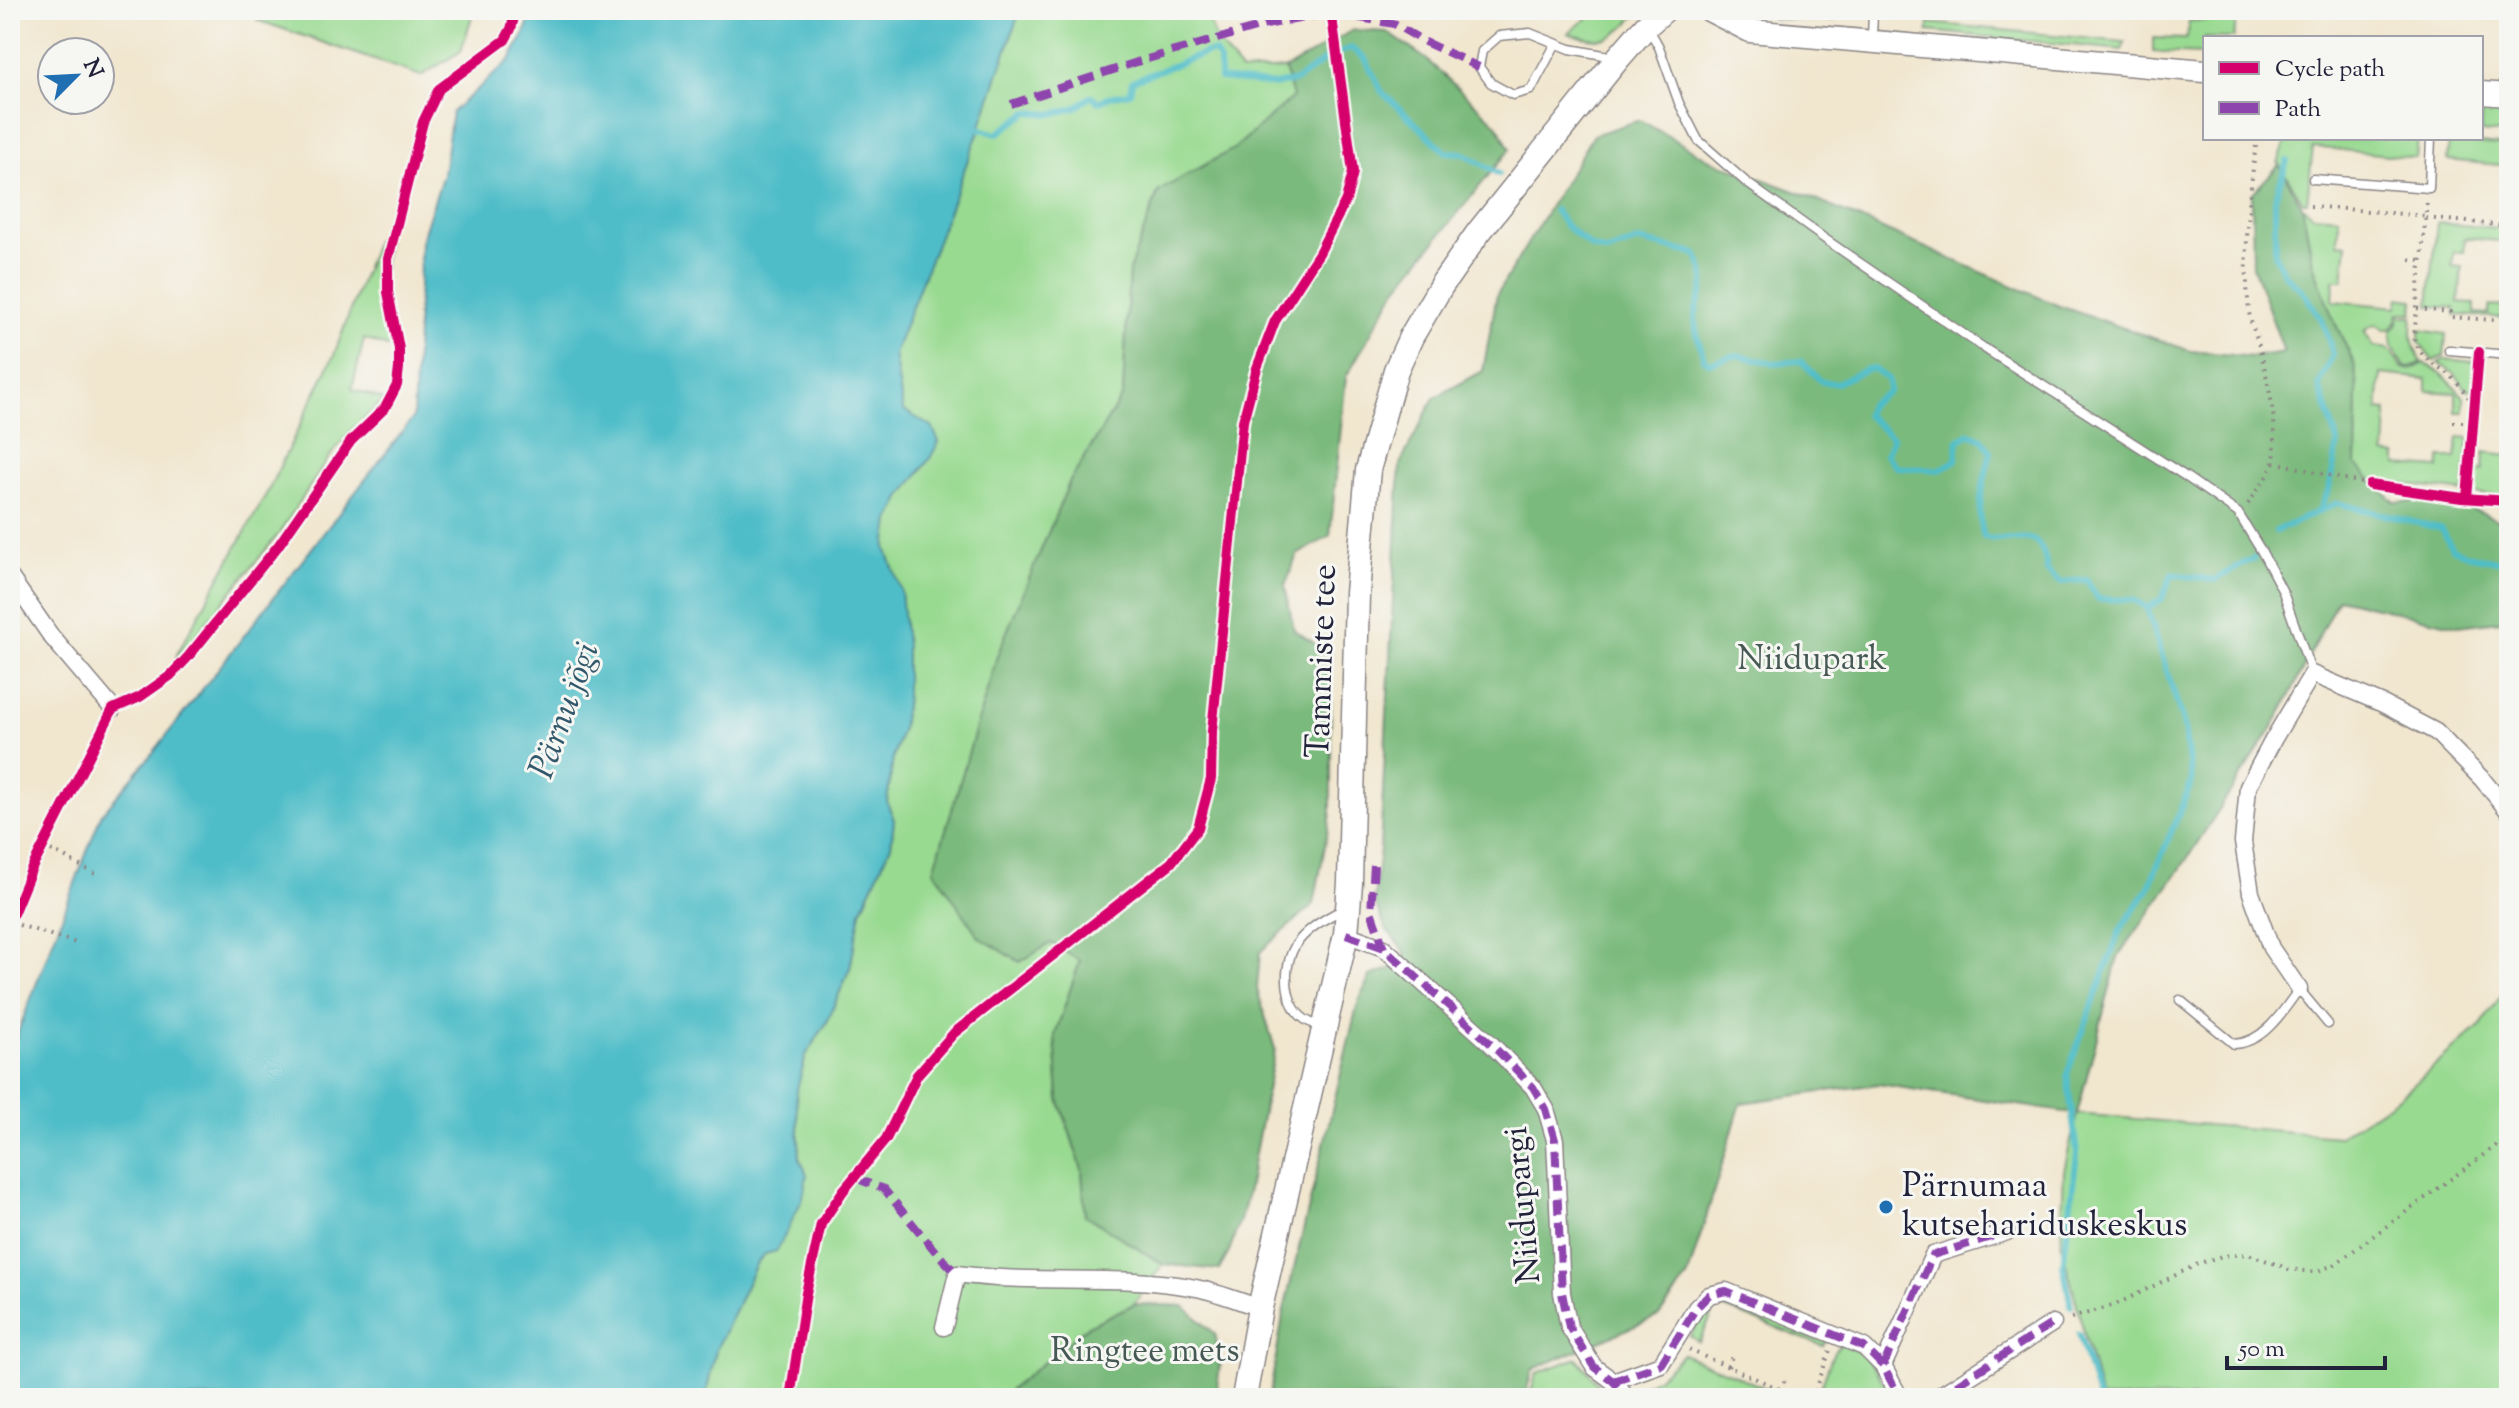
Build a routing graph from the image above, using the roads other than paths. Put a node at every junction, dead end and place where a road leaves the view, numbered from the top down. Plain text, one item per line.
1 (1709, 10) edge
2 (1873, 10) edge
3 (1655, 18) edge
4 (1872, 41) junction
5 (1555, 45) junction
6 (1619, 57) junction
7 (2203, 71) edge
8 (2483, 93) edge
9 (2509, 95) edge
10 (2431, 140) edge
11 (2313, 179) dead end
12 (2449, 350) dead end
13 (2509, 355) edge
14 (2508, 365) edge
15 (10, 577) edge
16 (2312, 674) junction
17 (113, 709) dead end
18 (2509, 812) edge
19 (1348, 906) junction
20 (1346, 934) junction
21 (2299, 989) junction
22 (2180, 1000) dead end
23 (2328, 1024) dead end
24 (1325, 1026) junction
25 (2007, 1232) dead end
26 (1260, 1308) junction
27 (2053, 1323) road end
28 (944, 1327) dead end
29 (1883, 1366) junction
30 (1613, 1381) junction
31 (1244, 1398) edge
32 (1628, 1398) edge
33 (1900, 1398) edge
34 (1936, 1398) edge

1 - 4 street
2 - 4 lane
3 - 6 main road, Tammiste tee
3 - 16 lane
4 - 7 street
5 - 5 lane
5 - 6 lane
6 - 19 main road, Tammiste tee
8 - 9 street
10 - 11 lane
12 - 13 lane
13 - 14 lane
15 - 17 street
16 - 18 street
16 - 21 street
19 - 20 main road, Tammiste tee
19 - 24 lane
20 - 24 main road, Tammiste tee
20 - 30 street, Niidupargi
21 - 22 lane
21 - 23 lane
24 - 26 main road, Tammiste tee
25 - 29 street
26 - 28 street
26 - 31 main road, Tammiste tee
27 - 34 street
29 - 30 street
29 - 33 street
30 - 32 street, Niidupargi

